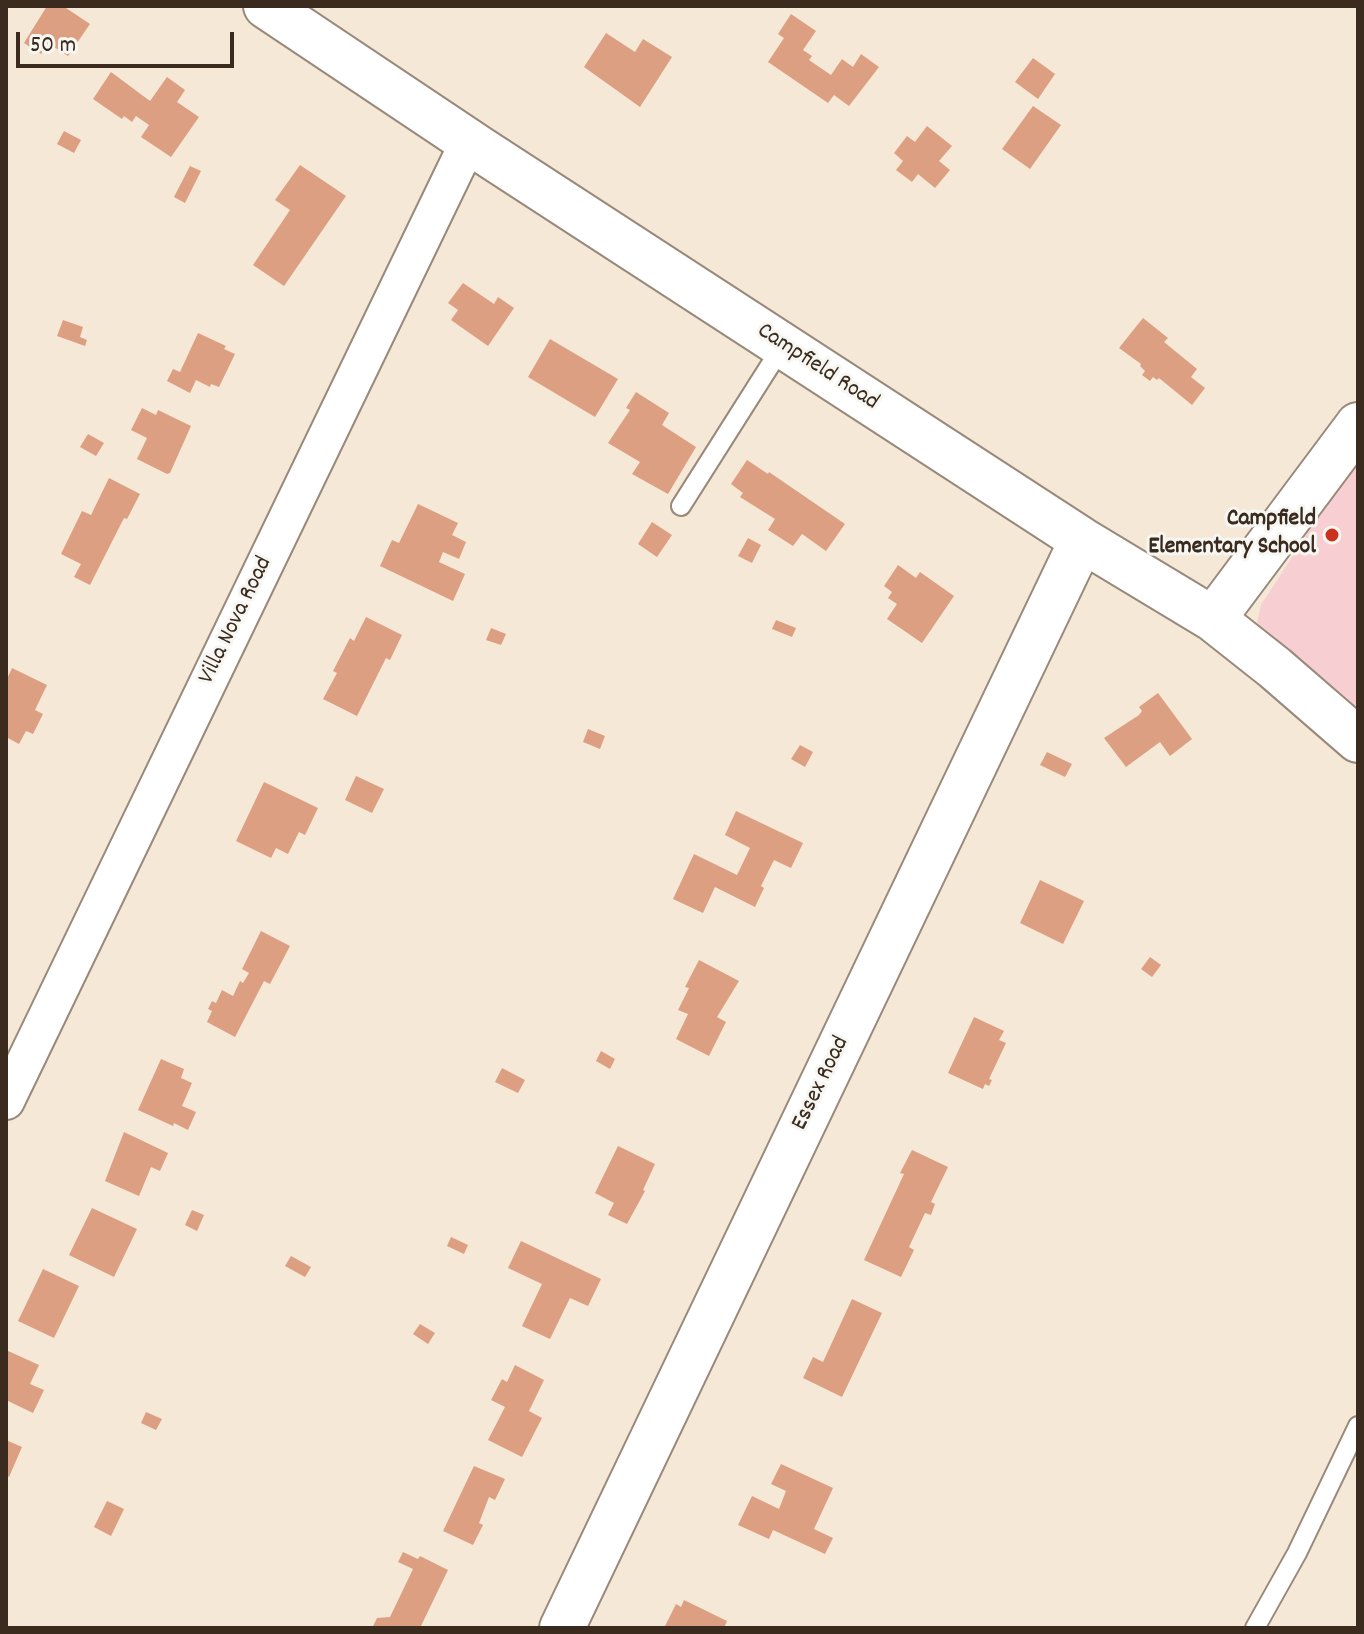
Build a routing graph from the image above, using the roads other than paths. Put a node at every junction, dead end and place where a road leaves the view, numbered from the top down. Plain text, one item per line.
1 (266, 6) edge
2 (469, 141) junction
3 (783, 345) junction
4 (1358, 425) edge
5 (681, 506) dead end
6 (1082, 540) junction
7 (1213, 619) junction
8 (1358, 740) edge
9 (6, 1101) edge
10 (1358, 1426) edge
11 (562, 1628) edge
12 (1255, 1628) edge

1 - 2 street, Campfield Road
2 - 3 street, Campfield Road
2 - 9 street, Villa Nova Road
3 - 5 lane
3 - 6 street, Campfield Road
4 - 7 street
6 - 7 street, Campfield Road
6 - 11 street, Essex Road
7 - 8 street, Campfield Road
10 - 12 lane

